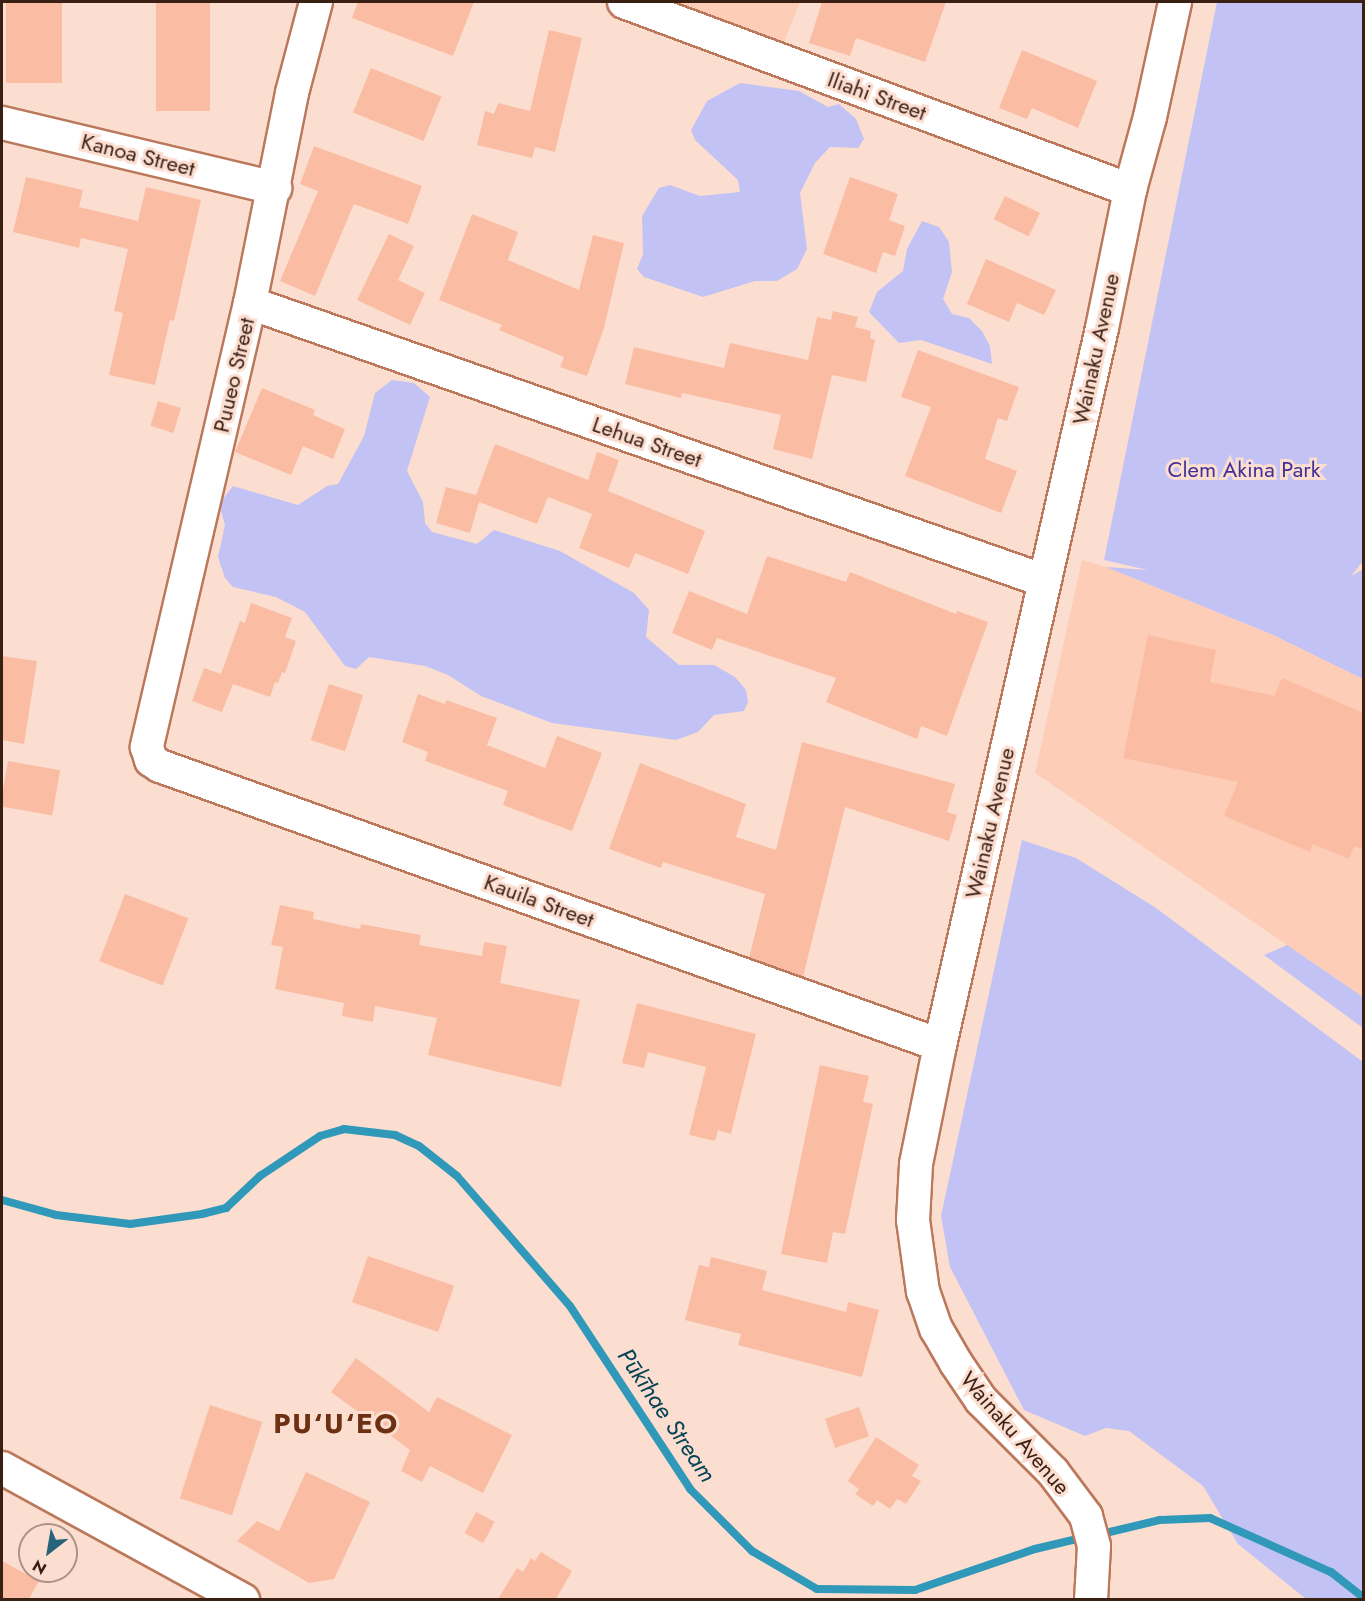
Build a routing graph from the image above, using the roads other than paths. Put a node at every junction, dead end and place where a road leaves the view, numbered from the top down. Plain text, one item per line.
1 (316, 2) edge
2 (624, 2) edge
3 (1175, 2) edge
4 (2, 123) edge
5 (275, 188) junction
6 (1130, 190) junction
7 (250, 303) junction
8 (1045, 581) junction
9 (147, 747) joint
10 (940, 1045) junction
11 (2, 1468) edge
12 (1092, 1594) edge
13 (243, 1599) edge

1 - 5 street, Puueo Street
2 - 6 street, Iliahi Street
3 - 6 street, Wainaku Avenue
4 - 5 street, Kanoa Street
5 - 7 street, Puueo Street
6 - 8 street, Wainaku Avenue
7 - 8 street, Lehua Street
7 - 9 street, Puueo Street
8 - 10 street, Wainaku Avenue
9 - 10 street, Kauila Street
10 - 12 street, Wainaku Avenue
11 - 13 street

